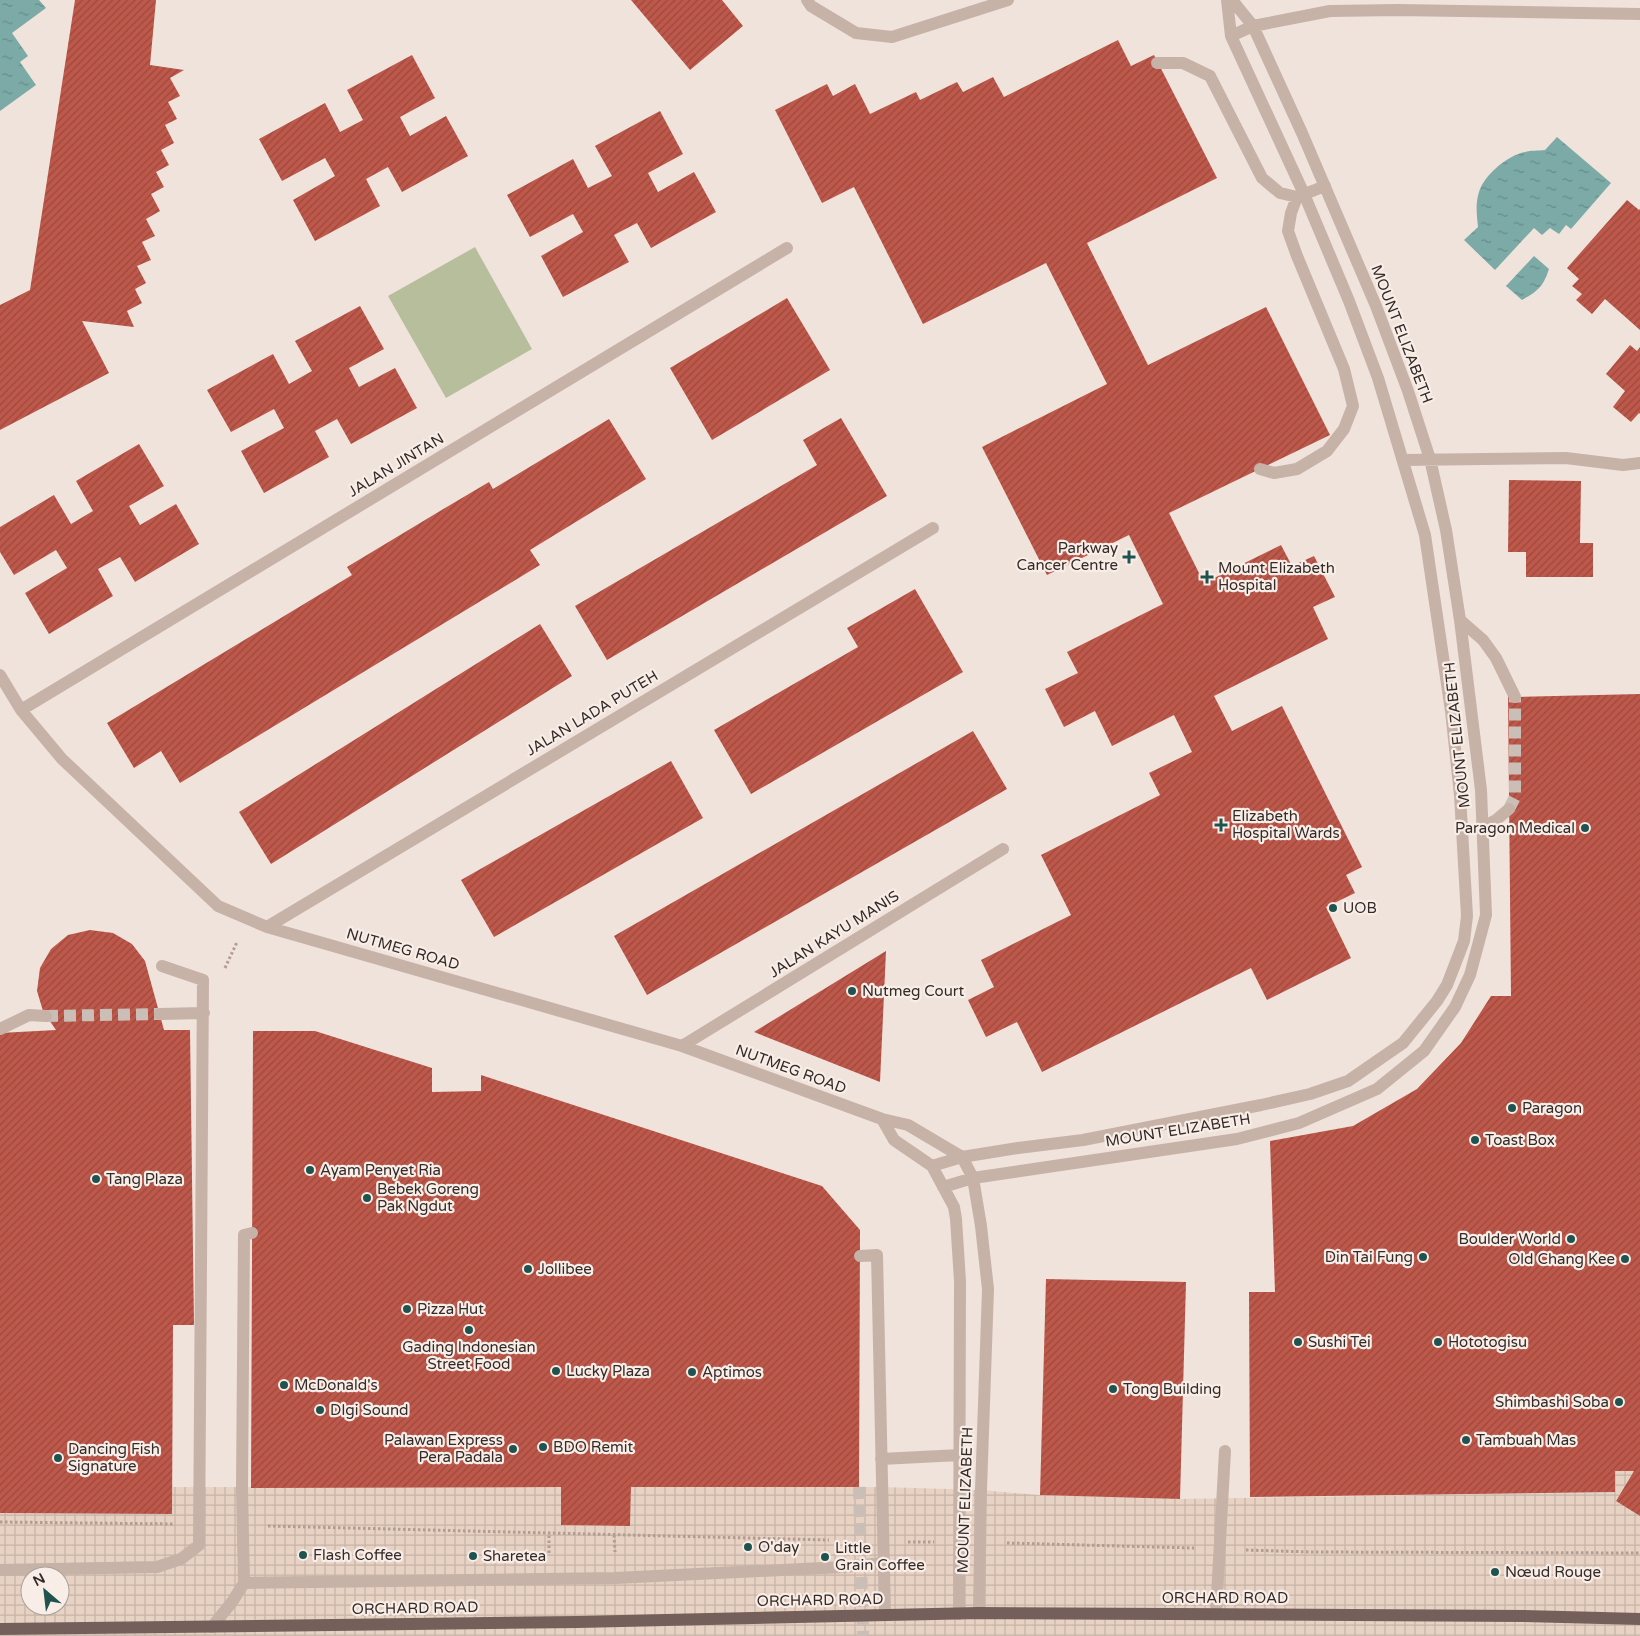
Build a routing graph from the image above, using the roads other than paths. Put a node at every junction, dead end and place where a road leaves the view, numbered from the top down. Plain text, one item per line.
1 (807, 0) edge
2 (1008, 0) edge
3 (1226, 0) edge
4 (1232, 0) edge
5 (1640, 14) edge
6 (1253, 26) junction
7 (1231, 36) junction
8 (1157, 63) dead end
9 (1325, 186) junction
10 (1301, 196) junction
11 (788, 248) dead end
12 (1430, 459) junction
13 (1404, 460) junction
14 (1640, 463) edge
15 (1260, 469) dead end
16 (933, 528) dead end
17 (1460, 620) junction
18 (0, 675) edge
19 (1515, 697) tunnel mouth
20 (21, 710) junction
21 (1509, 809) tunnel mouth
22 (1483, 827) junction
23 (1003, 849) dead end
24 (267, 927) junction
25 (162, 966) dead end
26 (204, 1013) junction
27 (160, 1014) tunnel mouth
28 (46, 1016) tunnel mouth
29 (0, 1029) edge
30 (682, 1046) junction
31 (882, 1120) junction
32 (1083, 1140) junction
33 (962, 1158) junction
34 (1085, 1162) junction
35 (932, 1166) junction
36 (973, 1178) junction
37 (943, 1187) junction
38 (252, 1233) dead end
39 (860, 1256) dead end
40 (1225, 1450) dead end
41 (960, 1455) junction
42 (881, 1459) junction
43 (883, 1563) junction
44 (0, 1570) edge
45 (244, 1583) junction
46 (979, 1613) junction
47 (959, 1614) junction
48 (1216, 1614) junction
49 (885, 1616) junction
50 (1640, 1619) edge
51 (212, 1627) junction
52 (0, 1630) edge

1 - 2 street
3 - 7 street, MOUNT ELIZABETH
4 - 6 street, MOUNT ELIZABETH
5 - 6 street
6 - 7 street
6 - 9 street, MOUNT ELIZABETH
7 - 10 street, MOUNT ELIZABETH
8 - 10 street
9 - 10 street
9 - 12 street, MOUNT ELIZABETH
10 - 13 street, MOUNT ELIZABETH
10 - 15 street
11 - 20 street, JALAN JINTAN
12 - 13 street
12 - 14 street
12 - 17 street, MOUNT ELIZABETH
13 - 32 street, MOUNT ELIZABETH
16 - 24 street, JALAN LADA PUTEH
17 - 19 street
17 - 22 street, MOUNT ELIZABETH
18 - 20 street, NUTMEG ROAD
20 - 24 street, NUTMEG ROAD
21 - 22 street
22 - 34 street, MOUNT ELIZABETH
23 - 30 street, JALAN KAYU MANIS
24 - 30 street, NUTMEG ROAD
25 - 26 street
26 - 27 street
26 - 44 street
28 - 29 street
30 - 31 street, NUTMEG ROAD
31 - 33 street, NUTMEG ROAD
31 - 35 street
32 - 33 street, MOUNT ELIZABETH
32 - 34 street
33 - 35 street, MOUNT ELIZABETH
33 - 36 street, MOUNT ELIZABETH
34 - 36 street, MOUNT ELIZABETH
35 - 37 street, MOUNT ELIZABETH
36 - 37 street, MOUNT ELIZABETH
36 - 46 street, MOUNT ELIZABETH
37 - 41 street, MOUNT ELIZABETH
38 - 45 street
39 - 42 street
40 - 48 street
41 - 42 street
41 - 47 street, MOUNT ELIZABETH
42 - 43 street
43 - 45 street
43 - 49 street
45 - 51 street
46 - 47 main road, ORCHARD ROAD
46 - 48 main road, ORCHARD ROAD
47 - 49 main road, ORCHARD ROAD
48 - 50 main road, ORCHARD ROAD
49 - 51 main road, ORCHARD ROAD
51 - 52 main road, ORCHARD ROAD

